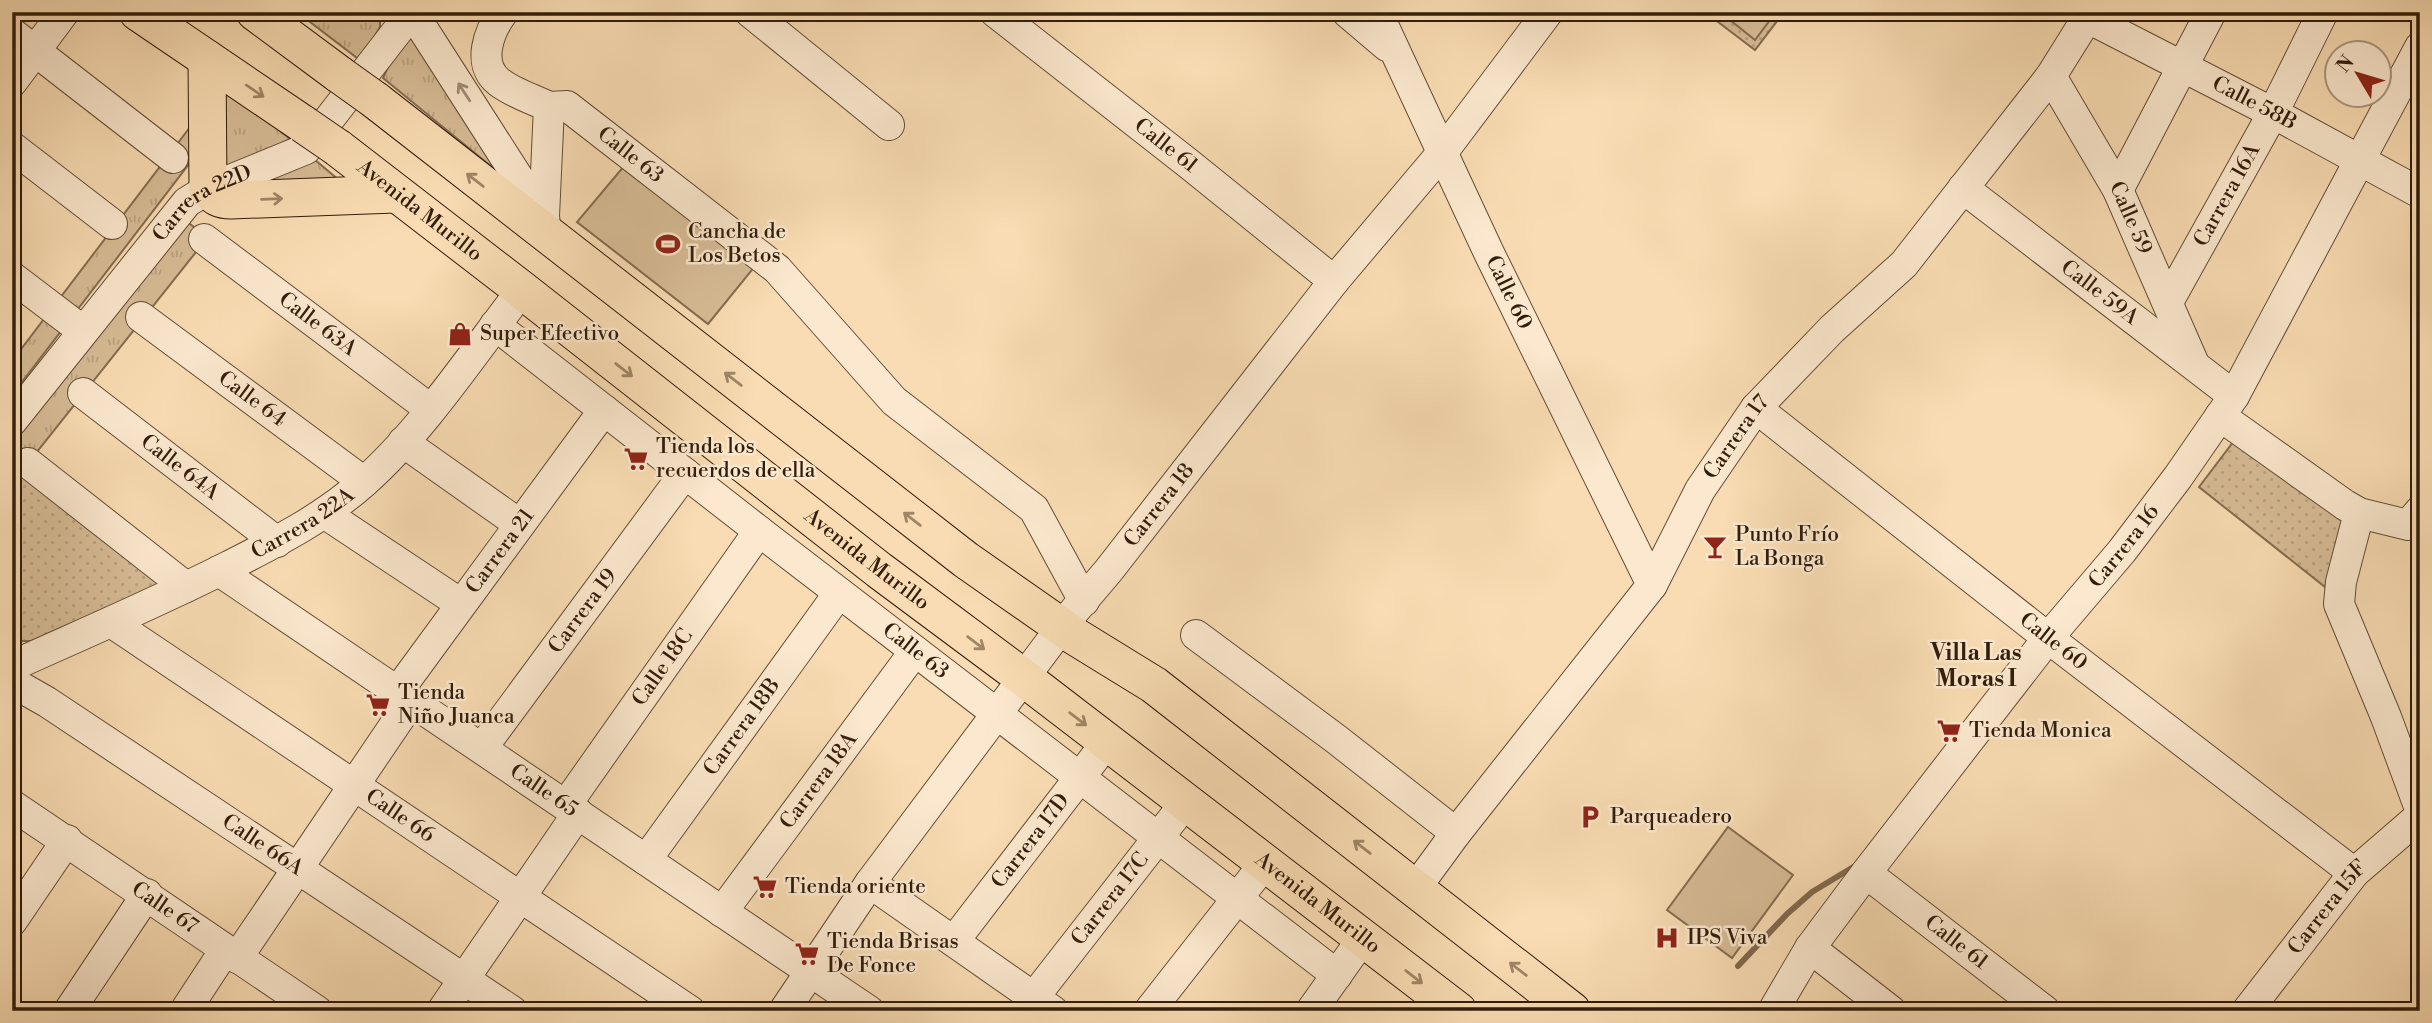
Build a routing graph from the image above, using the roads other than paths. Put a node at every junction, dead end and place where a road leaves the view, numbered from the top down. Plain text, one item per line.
1 (64, 12) edge
2 (138, 12) edge
3 (254, 12) edge
4 (412, 12) edge
5 (750, 12) edge
6 (995, 12) edge
7 (1347, 12) edge
8 (1377, 12) edge
9 (1548, 12) edge
10 (2211, 12) edge
11 (2323, 12) edge
12 (2089, 15) edge
13 (498, 19) edge
14 (24, 42) edge
15 (2420, 47) edge
16 (1392, 50) junction
17 (207, 59) junction
18 (2184, 67) junction
19 (2051, 76) junction
20 (12, 82) edge
21 (549, 107) junction
22 (2273, 113) junction
23 (889, 125) dead end
24 (12, 147) edge
25 (1442, 153) junction
26 (173, 158) dead end
27 (2360, 160) junction
28 (1963, 188) junction
29 (208, 189) junction
30 (2118, 190) junction
31 (2420, 193) edge
32 (395, 194) junction
33 (112, 224) dead end
34 (535, 226) junction
35 (204, 239) dead end
36 (12, 276) edge
37 (1334, 281) junction
38 (522, 290) junction
39 (2168, 302) junction
40 (141, 317) dead end
41 (495, 325) junction
42 (83, 331) junction
43 (2196, 367) junction
44 (83, 393) dead end
45 (2227, 406) junction
46 (1756, 408) junction
47 (430, 409) junction
48 (604, 410) junction
49 (12, 421) edge
50 (403, 442) junction
51 (28, 463) dead end
52 (685, 473) junction
53 (364, 482) junction
54 (324, 513) junction
55 (2359, 513) junction
56 (2414, 518) edge
57 (519, 524) junction
58 (759, 531) junction
59 (277, 542) junction
60 (219, 571) junction
61 (1653, 585) junction
62 (186, 587) junction
63 (839, 593) junction
64 (461, 604) junction
65 (1073, 613) junction
66 (111, 622) junction
67 (1196, 635) dead end
68 (2048, 638) junction
69 (915, 651) junction
70 (12, 666) edge
71 (1024, 678) junction
72 (12, 682) edge
73 (405, 696) junction
74 (997, 714) junction
75 (1107, 742) junction
76 (482, 748) junction
77 (1080, 778) junction
78 (354, 784) junction
79 (1186, 802) junction
80 (12, 805) edge
81 (2418, 807) edge
82 (572, 809) junction
83 (1455, 833) junction
84 (1158, 838) junction
85 (67, 840) junction
86 (646, 860) junction
87 (1265, 863) junction
88 (298, 867) junction
89 (1866, 873) junction
90 (2354, 873) junction
91 (870, 883) junction
92 (1415, 889) junction
93 (147, 894) junction
94 (520, 898) junction
95 (1237, 898) junction
96 (722, 912) junction
97 (12, 921) edge
98 (1363, 938) junction
99 (954, 941) junction
100 (1810, 948) junction
101 (231, 954) junction
102 (810, 972) junction
103 (1337, 975) junction
104 (464, 979) junction
105 (1044, 1004) edge
106 (312, 1010) edge
107 (69, 1011) edge
108 (185, 1011) edge
109 (442, 1011) edge
110 (512, 1011) edge
111 (690, 1011) edge
112 (784, 1011) edge
113 (869, 1011) edge
114 (1149, 1011) edge
115 (1311, 1011) edge
116 (1458, 1011) edge
117 (1572, 1011) edge
118 (1773, 1011) edge
119 (1891, 1011) edge
120 (2045, 1011) edge
121 (2247, 1011) edge

1 - 14 street
2 - 17 main road, Avenida Murillo
34 -> 3 main road, bridge
4 - 29 street, Carrera 22D
34 -> 4 street
5 - 23 street
6 - 37 street, Calle 61
7 - 16 street, Calle 60
8 - 16 street
9 - 25 street, Carrera 18
10 - 18 street
11 - 22 street, Carrera 16A
12 - 18 street, Calle 58B
12 - 19 street, Carrera 17
13 - 21 street, Calle 63
14 - 20 street
14 - 26 street
15 - 27 street, Carrera 16
16 - 25 street, Calle 60
17 - 29 main road
17 -> 32 main road, Avenida Murillo, bridge
18 - 22 street, Calle 58B
18 - 30 street
19 - 28 street, Carrera 17
19 - 30 street, Calle 59
21 - 34 street
21 - 65 street, Calle 63
22 - 27 street, Calle 58B
22 - 39 street, Carrera 16A
24 - 33 street
25 - 37 street, Carrera 18
25 - 61 street, Calle 60
27 - 31 street, Calle 58B
27 - 45 street, Carrera 16
28 - 43 street, Calle 59A
28 - 46 street, Carrera 17
29 -> 32 main road
29 - 42 street, Carrera 22D
30 - 39 street, Calle 59
32 - 38 main road, Avenida Murillo
65 -> 34 main road
35 - 47 street, Calle 63A
36 - 42 street
37 - 65 street, Carrera 18
38 - 41 street, Carrera 22A
38 -> 71 main road, Avenida Murillo
39 - 43 street, Calle 59
40 - 53 street, Calle 64
41 - 47 street, Carrera 22A
41 - 48 street, Calle 63
42 - 49 street, Carrera 22D
43 - 45 street, Calle 59A
44 - 59 street, Calle 64A
45 - 55 street
45 - 68 street, Carrera 16
46 - 61 street, Carrera 17
46 - 68 street, Calle 60
47 - 50 street, Carrera 22A
48 - 52 street, Calle 63
48 - 57 street, Carrera 21
50 - 53 street, Carrera 22A
50 - 57 street
51 - 62 street
52 - 58 street, Calle 63
52 - 76 street, Carrera 19
53 - 54 street, Carrera 22A
54 - 59 street, Carrera 22A
54 - 64 street
55 - 56 street
55 - 81 street
57 - 64 street, Carrera 21
58 - 63 street, Calle 63
58 - 82 street, Calle 18C
59 - 60 street, Carrera 22A
60 - 62 street, Carrera 22A
60 - 73 street, Calle 65
61 - 83 street, Carrera 17
62 - 66 street, Carrera 22A
63 - 69 street, Calle 63
63 - 86 street, Carrera 18B
64 - 73 street, Carrera 21
65 - 71 street, Carrera 18
92 -> 65 main road
66 - 70 street, Carrera 22A
66 - 78 street, Calle 66
67 - 83 street
68 - 89 street, Carrera 16
68 - 90 street, Calle 60
69 - 74 street, Calle 63
69 - 96 street, Carrera 18A
71 - 74 street, Carrera 18
71 -> 75 main road, Avenida Murillo
72 - 88 street, Calle 66A
73 - 76 street, Calle 65
73 - 78 street, Carrera 21
74 - 77 street, Calle 63
74 - 91 street, Carrera 18
75 - 77 street, Carrera 17D
75 - 79 main road, Avenida Murillo
76 - 82 street, Calle 65
77 - 84 street, Calle 63
77 - 99 street, Carrera 17D
78 - 88 street, Carrera 21
78 - 94 street, Calle 66
79 - 84 street, Carrera 17C
79 - 87 main road, Avenida Murillo
80 - 85 street, Calle 67
81 - 90 street, Carrera 15F
82 - 86 street, Calle 65
82 - 94 street, Calle 18C
83 - 92 street, Carrera 17
84 - 95 street, Calle 63
84 - 105 street, Carrera 17C
85 - 93 street, Calle 67
85 - 97 street
86 - 96 street, Calle 65
87 - 95 street
87 - 98 main road, Avenida Murillo
88 - 101 street, Carrera 21
88 - 104 street, Calle 66A
89 - 100 street, Carrera 16
89 - 120 street, Calle 61
90 - 121 street, Carrera 15F
91 - 99 street
91 - 102 street, Carrera 18
117 -> 92 main road
93 - 101 street, Calle 67
93 - 107 street
94 - 104 street, Calle 18C
94 - 111 street, Calle 66
95 - 103 street, Calle 63
95 - 114 street
96 - 102 street, Calle 65
98 - 103 street
98 -> 116 main road, Avenida Murillo
99 - 105 street
100 - 118 street, Carrera 16
100 - 119 street
101 - 106 street, Calle 67
101 - 108 street, Carrera 21
102 - 112 street, Carrera 18
102 - 113 street, Calle 65
103 - 115 street
104 - 109 street, Calle 18C
104 - 110 street, Calle 66A

